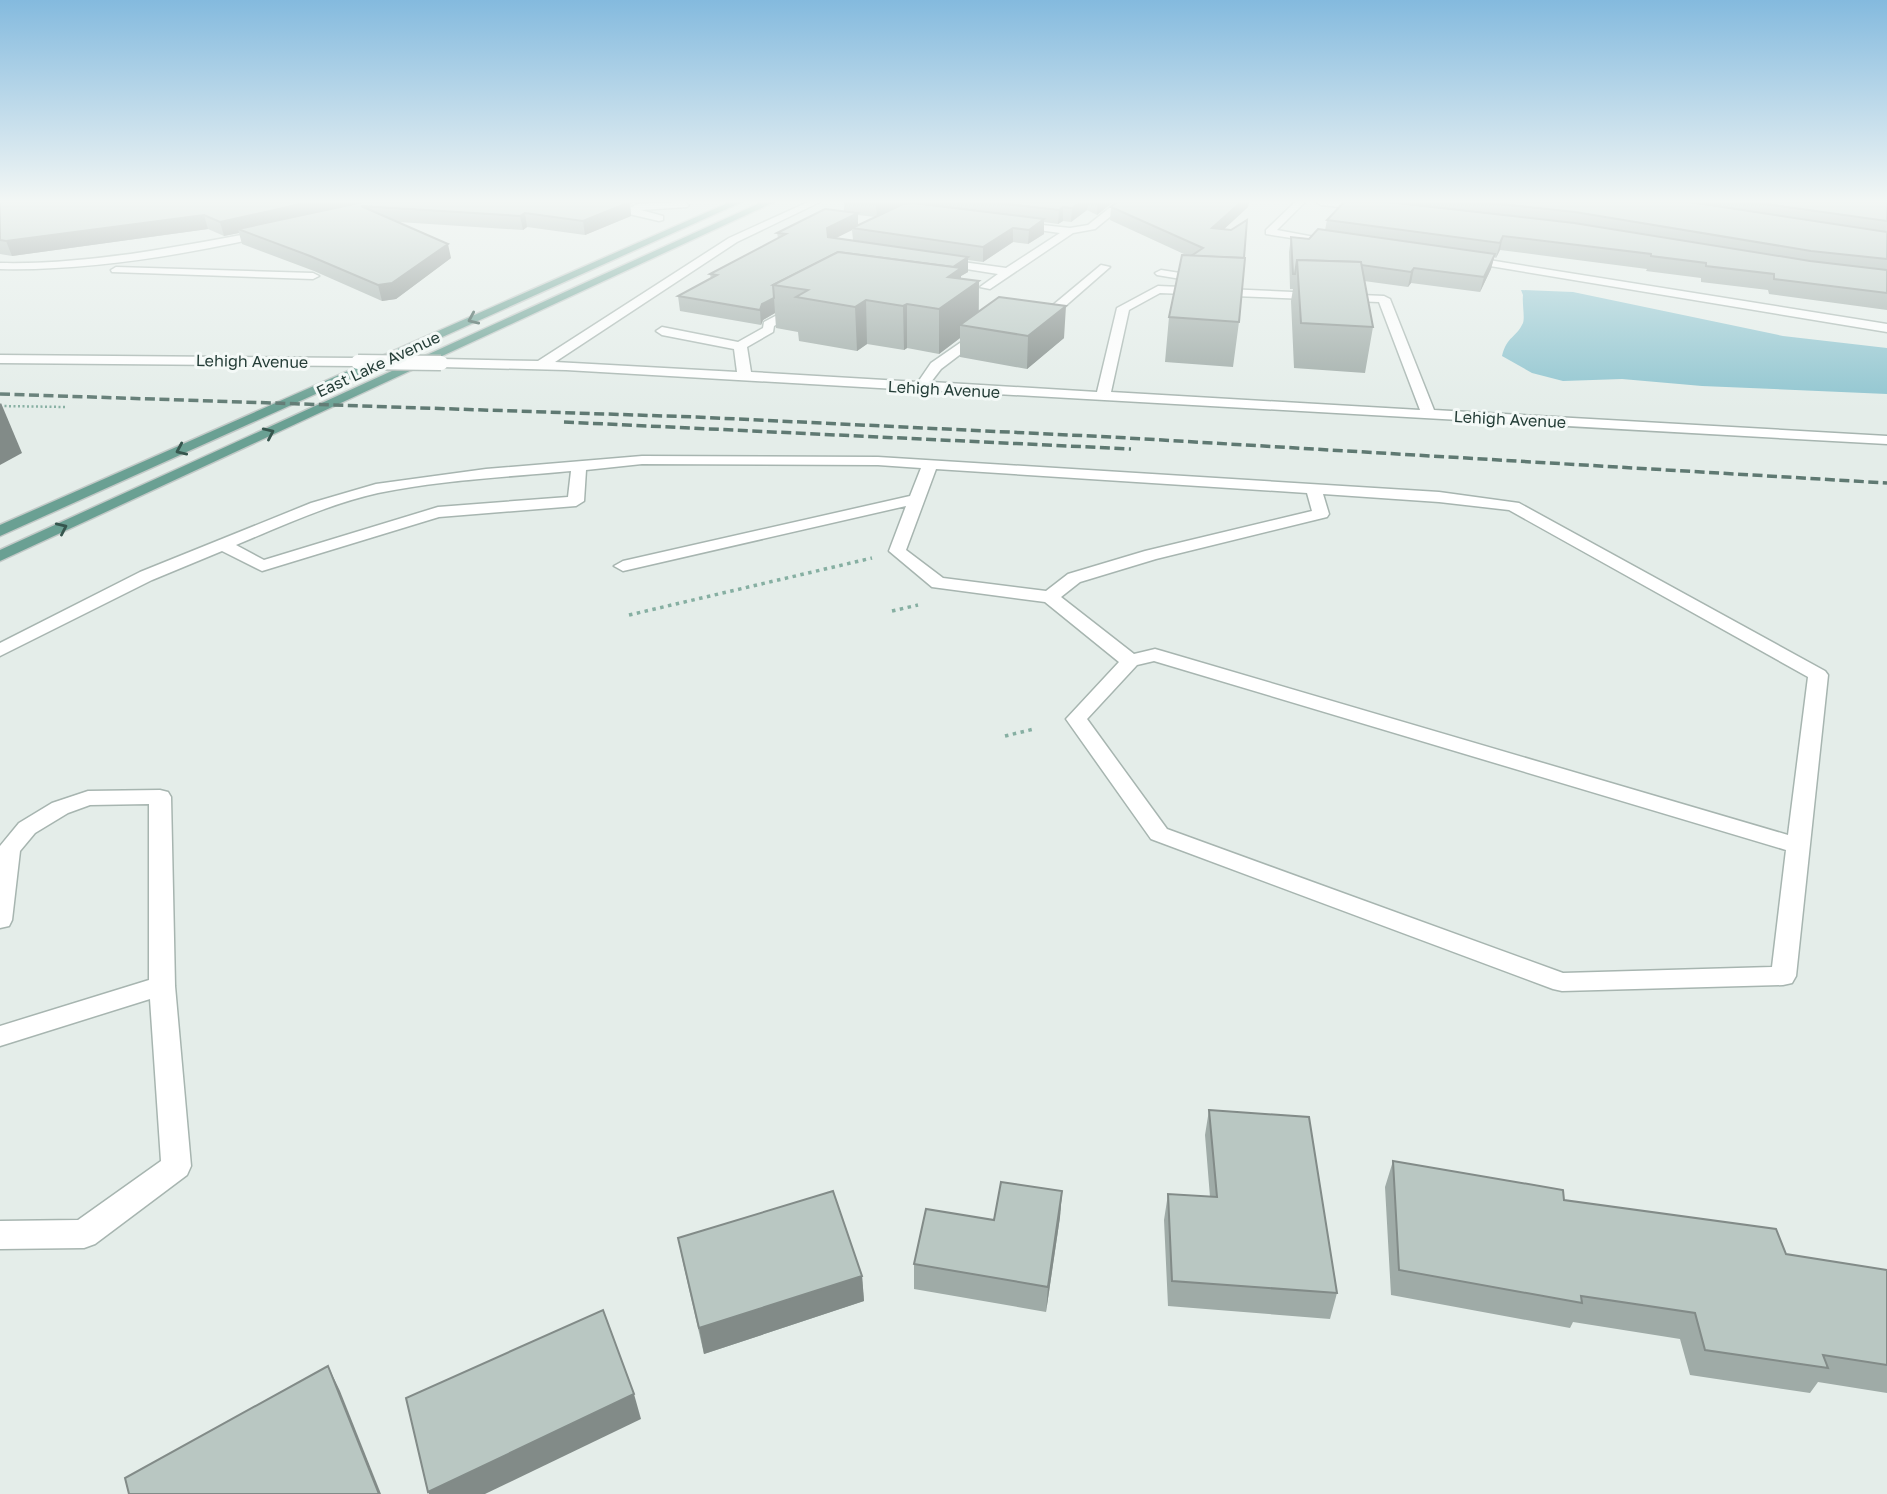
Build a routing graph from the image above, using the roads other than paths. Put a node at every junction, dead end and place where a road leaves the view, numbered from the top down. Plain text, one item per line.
1 (168, 272) edge
2 (176, 272) joint
3 (581, 272) edge
4 (618, 272) edge
5 (684, 272) edge
6 (1008, 272) edge
7 (1099, 272) edge
8 (1550, 272) edge
9 (1161, 273) dead end
10 (313, 276) edge
11 (986, 287) dead end
12 (1242, 293) junction
13 (814, 299) edge
14 (1018, 315) edge
15 (996, 321) edge
16 (1887, 328) edge
17 (662, 331) dead end
18 (740, 346) junction
19 (0, 359) edge
20 (540, 366) junction
21 (745, 378) junction
22 (920, 388) junction
23 (1103, 397) junction
24 (1429, 415) junction
25 (1887, 440) edge
26 (930, 465) junction
27 (579, 466) junction
28 (1314, 489) junction
29 (917, 499) junction
30 (0, 531) edge
31 (223, 545) junction
32 (0, 556) edge
33 (623, 566) dead end
34 (1050, 597) junction
35 (0, 650) edge
36 (1130, 661) junction
37 (1798, 846) junction
38 (0, 920) edge
39 (0, 928) edge
40 (162, 986) junction
41 (0, 1036) edge
42 (0, 1235) edge

1 - 2 street
2 - 10 street
3 -> 30 main road, East Lake Avenue
32 -> 4 main road, East Lake Avenue
5 - 20 street
6 - 11 street
7 - 14 street
8 - 16 street
9 - 12 street
12 - 23 street
12 - 24 street
13 - 18 street
15 - 22 street
17 - 18 street
18 - 21 street
19 - 20 street, Lehigh Avenue, bridge
20 - 21 street, Lehigh Avenue
21 - 22 street, Lehigh Avenue
22 - 23 street, Lehigh Avenue
23 - 24 street, Lehigh Avenue
24 - 25 street, Lehigh Avenue
26 - 27 street
26 - 28 street
26 - 29 street
27 - 31 street
27 - 31 street
28 - 34 street
28 - 37 street
29 - 33 street
29 - 34 street
31 - 35 street
34 - 36 street
36 - 37 street
36 - 37 street
38 - 39 street
38 - 40 street
40 - 41 street
40 - 42 street

